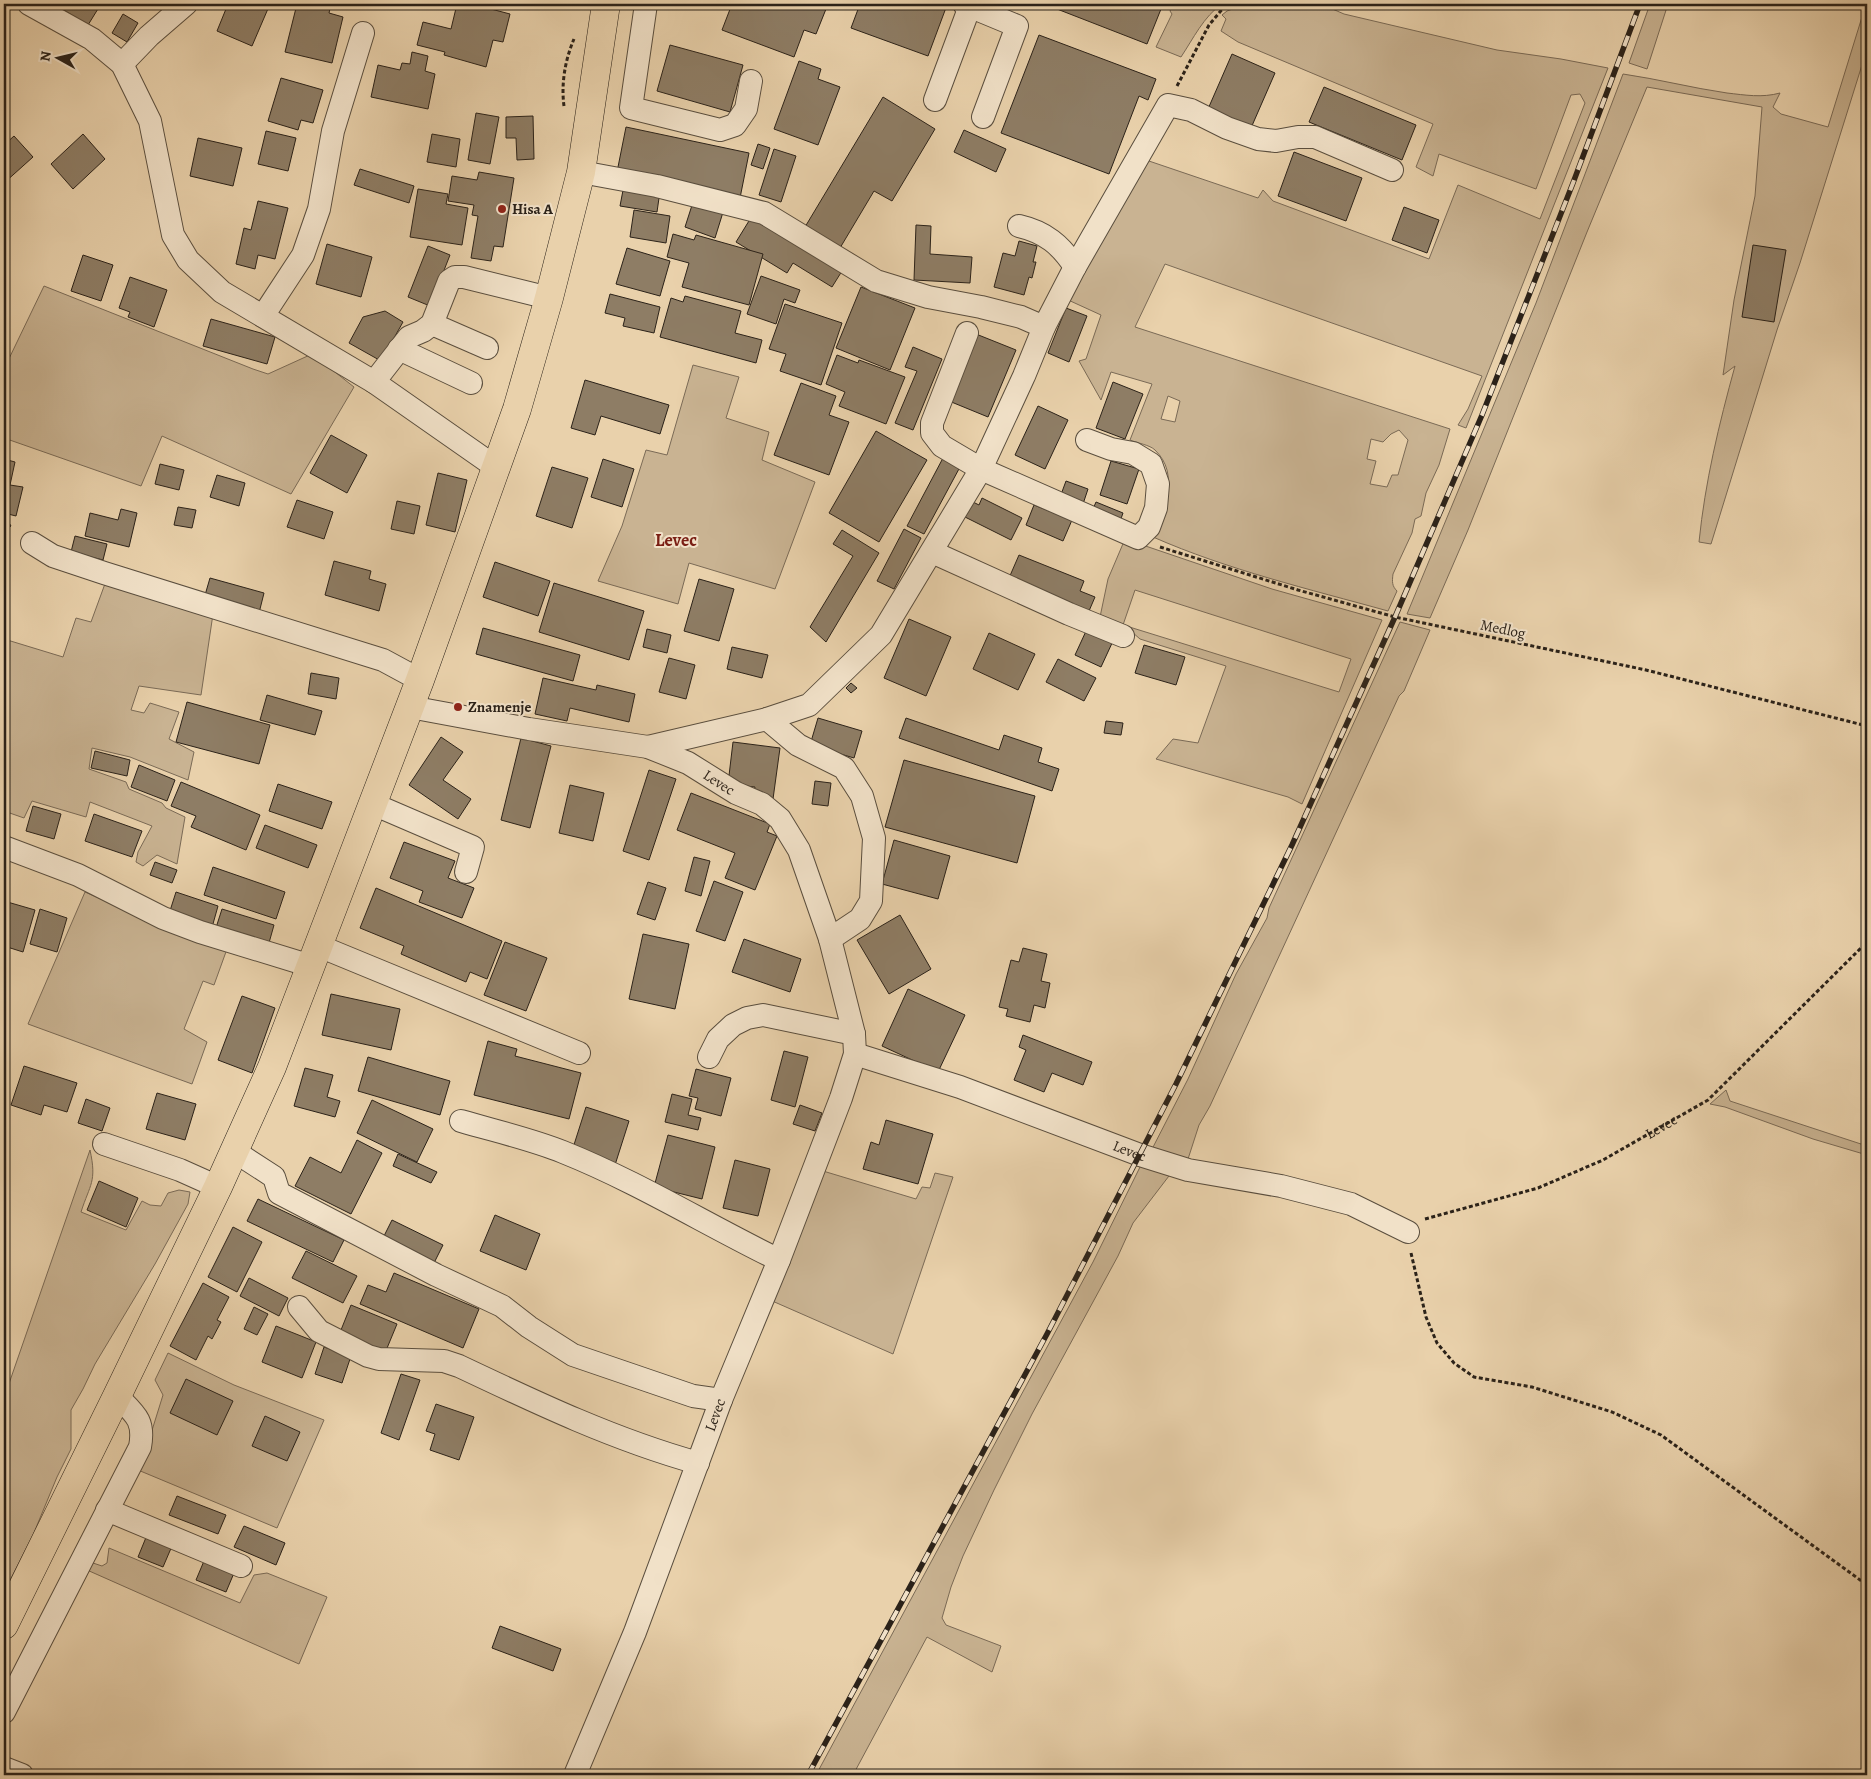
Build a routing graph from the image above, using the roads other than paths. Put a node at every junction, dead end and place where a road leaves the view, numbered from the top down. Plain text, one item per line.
1 (29, 4) edge
2 (186, 4) edge
3 (606, 4) edge
4 (646, 4) edge
5 (967, 5) edge
6 (363, 33) dead end
7 (122, 64) junction
8 (751, 81) dead end
9 (935, 100) dead end
10 (983, 117) dead end
11 (1392, 170) dead end
12 (581, 172) junction
13 (1019, 226) dead end
14 (1075, 267) junction
15 (549, 298) junction
16 (263, 316) junction
17 (432, 324) junction
18 (1044, 327) junction
19 (966, 333) dead end
20 (487, 348) dead end
21 (399, 349) junction
22 (374, 382) junction
23 (471, 383) dead end
24 (1087, 440) dead end
25 (497, 468) junction
26 (981, 469) junction
27 (32, 544) dead end
28 (932, 552) junction
29 (1123, 636) dead end
30 (420, 680) junction
31 (410, 707) junction
32 (767, 719) junction
33 (648, 747) junction
34 (373, 804) junction
35 (4, 847) edge
36 (466, 872) dead end
37 (830, 939) junction
38 (315, 956) junction
39 (854, 1044) junction
40 (579, 1053) dead end
41 (709, 1057) dead end
42 (461, 1121) dead end
43 (104, 1144) dead end
44 (234, 1151) junction
45 (218, 1187) junction
46 (1408, 1232) road end
47 (778, 1260) junction
48 (299, 1307) dead end
49 (117, 1396) junction
50 (721, 1400) junction
51 (698, 1463) junction
52 (107, 1510) junction
53 (241, 1566) dead end
54 (4, 1625) edge
55 (4, 1712) edge
56 (4, 1768) edge
57 (22, 1775) edge
58 (575, 1775) edge

1 - 7 street
2 - 7 street
3 - 12 main road
4 - 8 street
5 - 9 street
5 - 10 street
6 - 16 street
7 - 16 street
11 - 14 street
12 - 15 main road
12 - 18 street
13 - 14 street
14 - 18 street
15 - 17 street
15 - 25 main road
16 - 22 street
17 - 20 street
17 - 21 street
18 - 26 street
19 - 26 street
21 - 22 street
21 - 23 street
22 - 25 street
24 - 26 street
25 - 30 main road
26 - 28 street
27 - 30 street
28 - 29 street
28 - 32 street
30 - 31 main road
31 - 33 street, Levec
31 - 34 main road
32 - 33 street
32 - 37 street
33 - 37 street, Levec
34 - 36 street
34 - 38 main road
35 - 38 street
37 - 39 street, Levec
38 - 40 street
38 - 44 main road
39 - 41 street
39 - 46 street, Levec
39 - 47 street, Levec
42 - 47 street
43 - 45 street
44 - 45 main road
44 - 50 street
45 - 49 main road
47 - 50 street, Levec
48 - 51 street
49 - 52 street
49 - 54 main road
50 - 51 street, Levec
51 - 58 street, Levec
52 - 53 street
52 - 55 street
56 - 57 street

